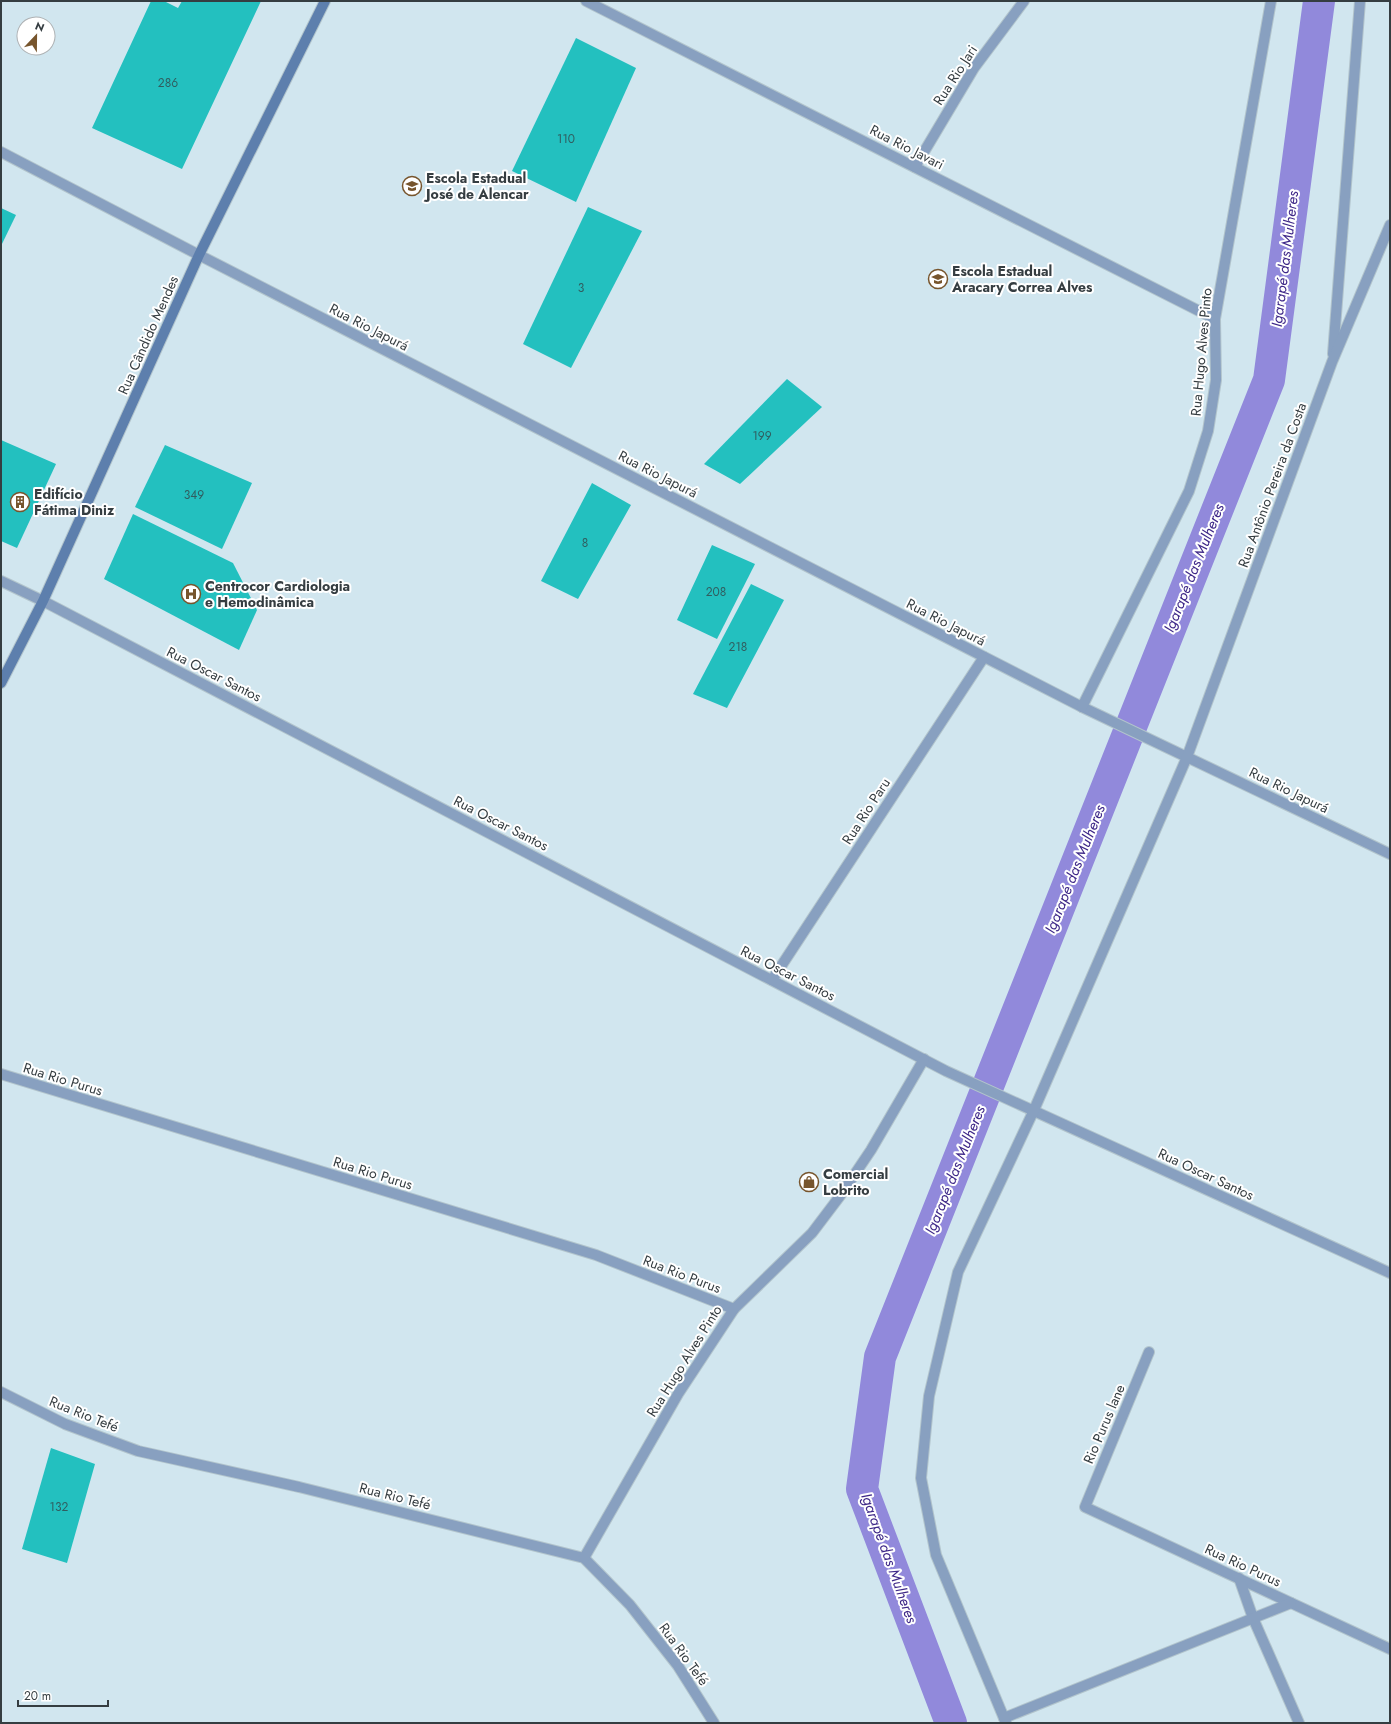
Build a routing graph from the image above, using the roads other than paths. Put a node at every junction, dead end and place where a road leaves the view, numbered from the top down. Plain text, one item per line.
1 (325, 1) edge
2 (586, 1) edge
3 (1024, 1) edge
4 (1271, 1) edge
5 (1360, 1) edge
6 (1, 152) edge
7 (915, 167) junction
8 (1390, 225) edge
9 (199, 255) junction
10 (1215, 319) junction
11 (1332, 362) junction
12 (1, 581) edge
13 (43, 601) junction
14 (984, 656) junction
15 (1, 683) edge
16 (1082, 707) junction
17 (1187, 757) junction
18 (1390, 854) edge
19 (772, 980) junction
20 (924, 1059) junction
21 (1, 1074) edge
22 (1034, 1110) junction
23 (1390, 1273) edge
24 (734, 1309) junction
25 (1149, 1352) dead end
26 (1, 1392) edge
27 (1085, 1507) joint
28 (584, 1558) junction
29 (1239, 1578) junction
30 (1291, 1603) junction
31 (1253, 1618) junction
32 (1390, 1649) edge
33 (1005, 1721) edge
34 (714, 1723) edge
35 (1299, 1723) edge

1 - 9 street, Rua Cândido Mendes
2 - 7 street, Rua Rio Javari
3 - 7 street, Rua Rio Jari
4 - 10 street, Rua Hugo Alves Pinto
5 - 11 street
6 - 9 street, Rua Rio Japurá
7 - 10 street, Rua Rio Javari
8 - 11 street, Rua Antônio Pereira da Costa
9 - 13 street, Rua Cândido Mendes
9 - 14 street, Rua Rio Japurá
10 - 16 street, Rua Hugo Alves Pinto
11 - 17 street, Rua Antônio Pereira da Costa
12 - 13 street, Rua Oscar Santos
13 - 15 street, Rua Cândido Mendes
13 - 19 street, Rua Oscar Santos
14 - 16 street, Rua Rio Japurá
14 - 19 street, Rua Rio Paru
16 - 17 street, Rua Rio Japurá
17 - 18 street, Rua Rio Japurá
17 - 22 street, Rua Antônio Pereira da Costa
19 - 20 street, Rua Oscar Santos
20 - 22 street, Rua Oscar Santos
20 - 24 street, Rua Hugo Alves Pinto
21 - 24 street, Rua Rio Purus
22 - 23 street, Rua Oscar Santos
22 - 33 street, Rua Antônio Pereira da Costa
24 - 28 street, Rua Hugo Alves Pinto
25 - 27 street, Rio Purus lane
26 - 28 street, Rua Rio Tefé
27 - 29 street, Rua Rio Purus
28 - 34 street, Rua Rio Tefé
29 - 30 street, Rua Rio Purus
29 - 31 street
30 - 31 street
30 - 32 street, Rua Rio Purus
31 - 33 street
31 - 35 street

